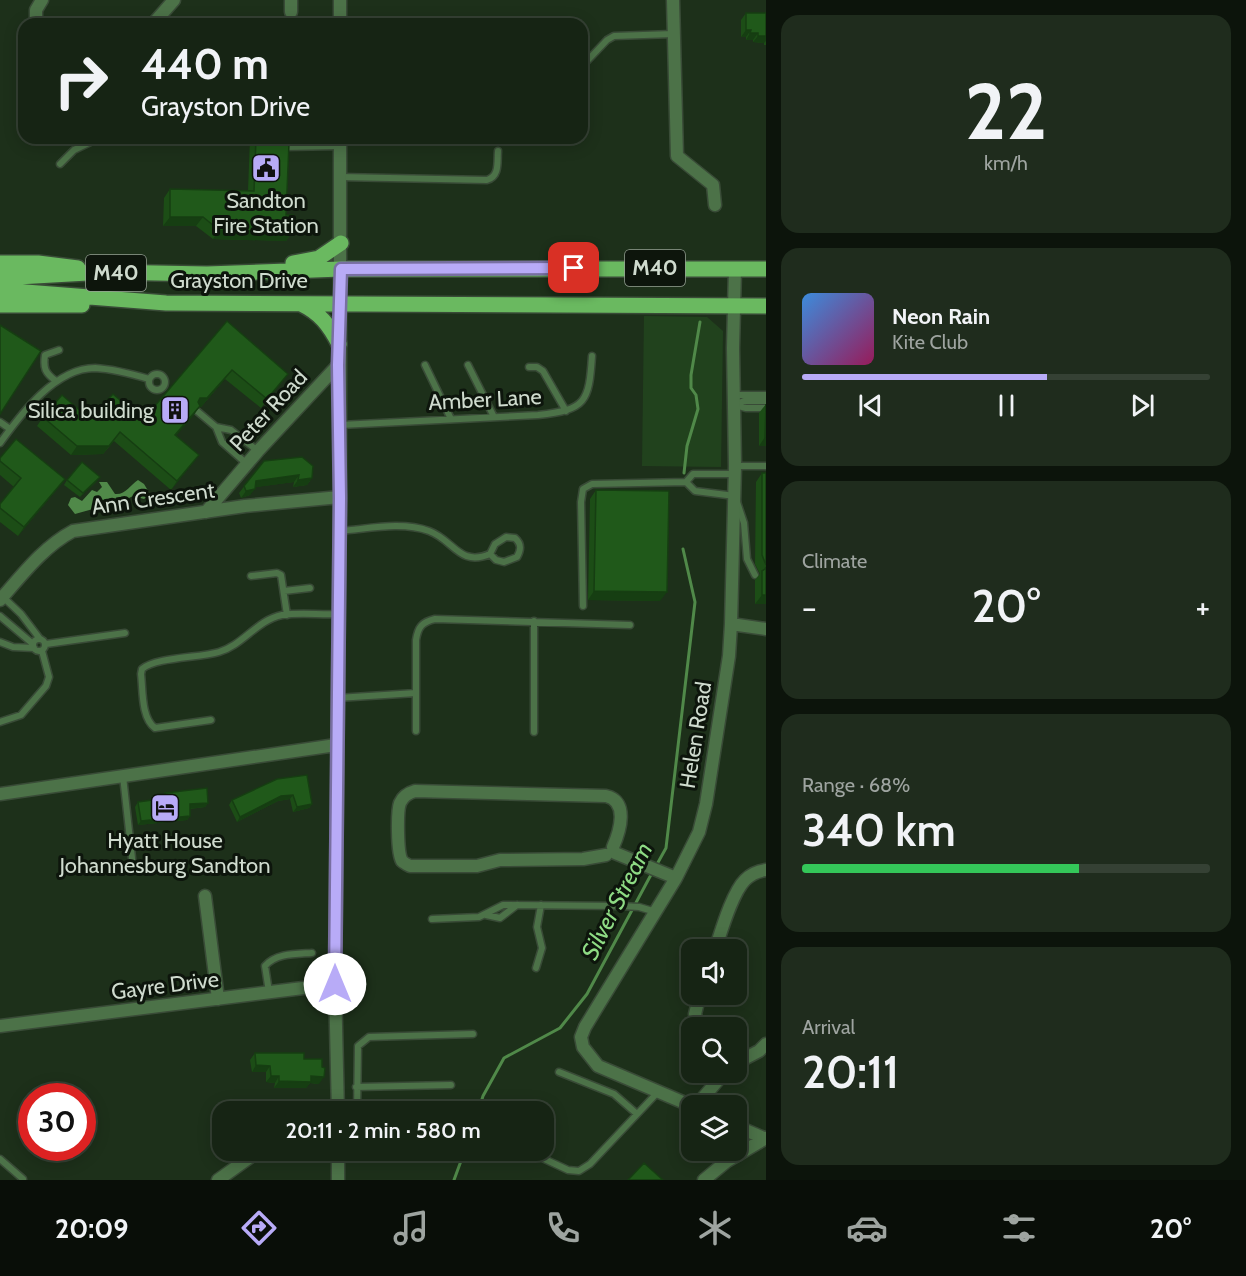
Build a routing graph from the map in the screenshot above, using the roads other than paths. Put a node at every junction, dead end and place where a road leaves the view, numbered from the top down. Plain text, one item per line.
1 (42, 0) edge
2 (174, 0) edge
3 (340, 0) edge
4 (673, 0) edge
5 (36, 18) edge
6 (158, 18) edge
7 (340, 18) edge
8 (673, 34) junction
9 (588, 60) edge
10 (86, 144) edge
11 (317, 144) edge
12 (340, 144) edge
13 (283, 147) edge
14 (498, 151) dead end
15 (60, 164) dead end
16 (339, 177) junction
17 (715, 206) dead end
18 (341, 243) junction
19 (0, 263) edge
20 (341, 269) junction
21 (735, 269) junction
22 (766, 269) edge
23 (105, 272) junction
24 (207, 274) junction
25 (0, 278) edge
26 (24, 285) junction
27 (0, 290) edge
28 (166, 303) junction
29 (299, 303) junction
30 (340, 303) junction
31 (0, 305) edge
32 (735, 306) junction
33 (766, 306) edge
34 (339, 344) junction
35 (59, 350) dead end
36 (592, 356) dead end
37 (338, 365) junction
38 (424, 365) dead end
39 (468, 366) dead end
40 (529, 367) dead end
41 (149, 379) junction
42 (56, 381) junction
43 (766, 395) edge
44 (735, 400) junction
45 (766, 401) edge
46 (766, 408) edge
47 (197, 411) edge
48 (566, 411) junction
49 (494, 417) junction
50 (451, 419) junction
51 (0, 422) edge
52 (339, 425) junction
53 (216, 427) junction
54 (10, 429) junction
55 (0, 442) edge
56 (258, 451) junction
57 (247, 464) junction
58 (766, 466) edge
59 (735, 470) junction
60 (686, 482) junction
61 (230, 484) junction
62 (735, 496) junction
63 (340, 498) junction
64 (245, 506) junction
65 (206, 512) junction
66 (339, 531) junction
67 (490, 554) junction
68 (755, 575) dead end
69 (251, 576) dead end
70 (310, 588) dead end
71 (284, 591) junction
72 (1, 599) edge
73 (583, 606) dead end
74 (338, 614) junction
75 (287, 615) junction
76 (0, 616) edge
77 (534, 621) junction
78 (731, 624) junction
79 (630, 625) dead end
80 (766, 629) edge
81 (124, 633) dead end
82 (40, 639) junction
83 (0, 642) edge
84 (46, 644) junction
85 (33, 646) junction
86 (42, 651) junction
87 (416, 693) junction
88 (336, 698) junction
89 (211, 720) dead end
90 (0, 722) edge
91 (416, 731) dead end
92 (534, 732) dead end
93 (336, 745) junction
94 (123, 776) junction
95 (0, 794) edge
96 (611, 852) junction
97 (125, 869) dead end
98 (766, 870) edge
99 (676, 878) junction
100 (205, 896) dead end
101 (517, 904) junction
102 (541, 905) junction
103 (656, 912) junction
104 (486, 915) junction
105 (432, 919) dead end
106 (719, 939) edge
107 (312, 953) dead end
108 (536, 968) dead end
109 (335, 984) junction
110 (269, 992) junction
111 (218, 999) junction
112 (0, 1026) edge
113 (473, 1034) dead end
114 (766, 1044) edge
115 (747, 1057) edge
116 (559, 1072) dead end
117 (715, 1083) edge
118 (451, 1085) dead end
119 (356, 1087) junction
120 (659, 1092) junction
121 (704, 1095) edge
122 (338, 1101) edge
123 (357, 1101) edge
124 (681, 1101) edge
125 (637, 1114) junction
126 (747, 1131) edge
127 (766, 1139) edge
128 (0, 1159) edge
129 (245, 1161) edge
130 (338, 1161) edge
131 (549, 1161) edge
132 (23, 1179) edge
133 (218, 1180) edge
134 (338, 1180) edge
135 (704, 1180) edge

1 - 5 street
2 - 6 street
3 - 7 street
4 - 8 street
8 - 9 lane
8 - 17 street
10 - 15 lane
11 - 13 lane
12 - 16 street
14 - 16 lane
16 - 18 street
18 - 20 street
18 - 24 main road
19 - 23 main road
20 - 21 main road, Grayston Drive / M40
20 - 24 main road, Grayston Drive / M40
20 - 30 street
21 - 22 main road, Grayston Drive / M40
21 - 32 street, Helen Road
23 - 24 main road, Grayston Drive / M40
23 - 26 main road, Grayston Drive / M40
25 - 26 main road, Grayston Drive / M40
26 - 27 main road, Grayston Drive / M40
26 - 28 main road, Grayston Drive / M40
28 - 29 main road, Grayston Drive / M40
28 - 31 main road
29 - 30 main road, Grayston Drive / M40
29 - 34 main road
30 - 32 main road, Grayston Drive / M40
30 - 34 street
32 - 33 main road, Grayston Drive / M40
32 - 44 street, Helen Road
34 - 37 street
35 - 42 lane
36 - 48 lane, Amber Lane
37 - 52 street
37 - 56 street, Peter Road
38 - 50 lane
39 - 49 lane
40 - 48 lane
41 - 41 lane
41 - 42 lane
42 - 54 lane
43 - 44 lane
44 - 45 lane
44 - 46 lane
44 - 59 street, Helen Road
47 - 53 lane
48 - 49 lane, Amber Lane
49 - 50 lane, Amber Lane
50 - 52 lane, Amber Lane
51 - 54 lane
52 - 63 street
53 - 56 lane
53 - 57 lane
54 - 55 lane
56 - 57 street, Peter Road
57 - 61 street, Peter Road
58 - 59 lane
59 - 60 lane
59 - 62 street, Helen Road
60 - 62 lane
60 - 73 lane
61 - 64 street, Peter Road
61 - 65 street, Peter Road
62 - 68 lane
62 - 78 street, Helen Road
63 - 64 street, Ann Crescent
63 - 66 street
64 - 65 street, Ann Crescent
65 - 72 street, Ann Crescent
66 - 67 lane
66 - 74 street
67 - 67 lane
69 - 71 lane
70 - 71 lane
71 - 75 lane
72 - 82 lane
74 - 75 lane
74 - 88 street
75 - 89 lane
76 - 85 lane
77 - 79 lane
77 - 87 lane
77 - 92 lane
78 - 80 street
78 - 99 street, Helen Road
81 - 84 lane
82 - 84 lane
82 - 85 lane
83 - 85 lane
84 - 86 lane
85 - 86 lane
86 - 90 lane
87 - 88 lane
87 - 91 lane
88 - 93 street
93 - 94 street
93 - 109 street
94 - 95 street
94 - 97 lane
96 - 96 street
96 - 99 street
98 - 106 street
99 - 103 street, Helen Road
100 - 111 street
101 - 102 lane
101 - 104 lane
101 - 104 lane
102 - 103 lane
102 - 108 lane
103 - 120 street, Helen Road
104 - 105 lane
107 - 110 lane
109 - 110 street, Gayre Drive
109 - 122 street
110 - 111 street, Gayre Drive
111 - 112 street, Gayre Drive
113 - 119 lane
114 - 115 street
116 - 125 lane
117 - 121 street
118 - 119 lane
119 - 123 lane
120 - 124 street, Helen Road
120 - 125 lane
125 - 131 lane
126 - 127 street
127 - 135 street
128 - 132 lane
129 - 133 street
130 - 134 street

